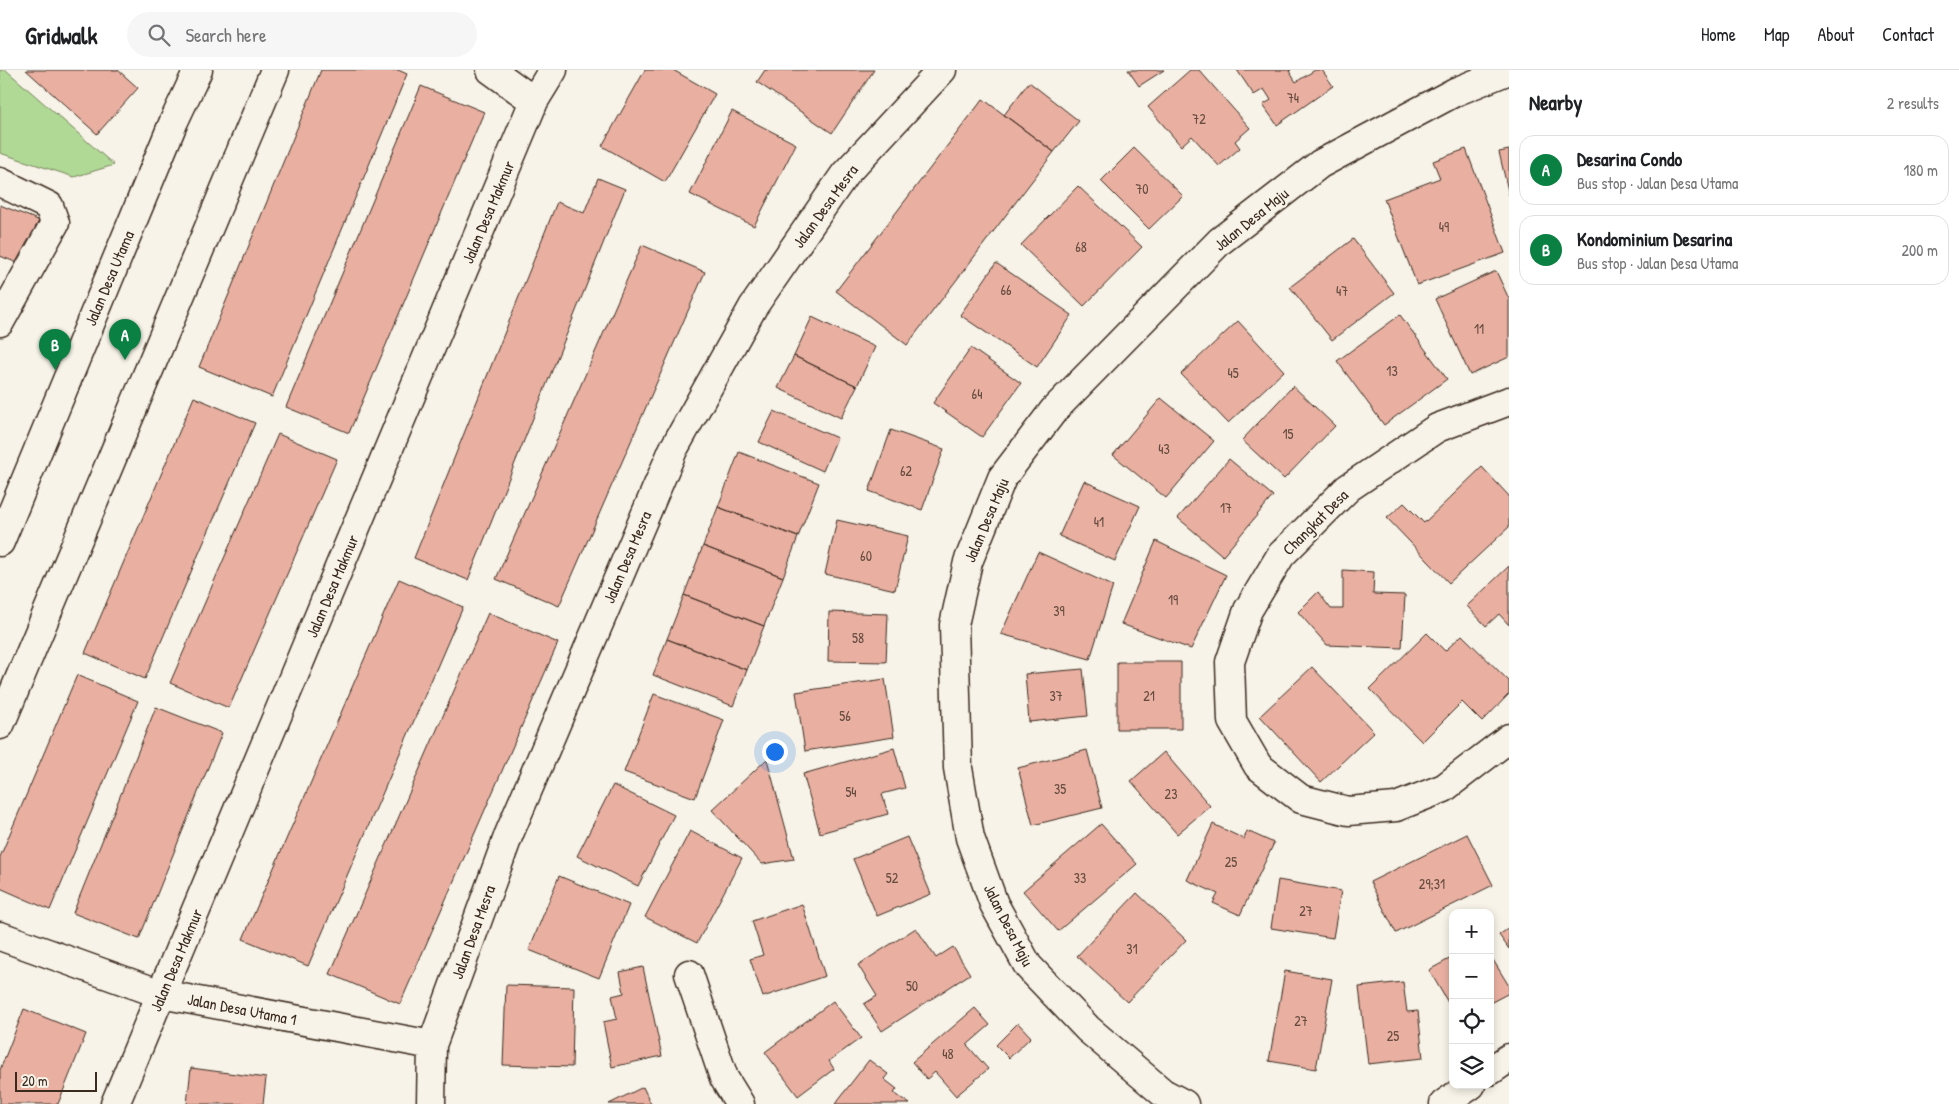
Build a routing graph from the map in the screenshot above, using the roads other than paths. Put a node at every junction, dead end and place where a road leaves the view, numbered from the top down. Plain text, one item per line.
1 (198, 70) edge
2 (275, 70) edge
3 (491, 70) edge
4 (553, 70) edge
5 (942, 70) edge
6 (1509, 70) edge
7 (534, 101) junction
8 (0, 182) edge
9 (0, 322) edge
10 (1509, 401) edge
11 (0, 542) edge
12 (0, 725) edge
13 (1509, 738) edge
14 (0, 936) edge
15 (689, 974) dead end
16 (161, 994) junction
17 (432, 1045) junction
18 (1509, 1058) edge
19 (1494, 1069) edge
20 (1465, 1089) edge
21 (115, 1104) edge
22 (431, 1104) edge
23 (740, 1104) edge
24 (1184, 1104) edge
25 (1444, 1104) edge

1 - 11 street, Jalan Desa Utama
2 - 12 street
3 - 7 street
4 - 7 street, Jalan Desa Makmur
5 - 17 street, Jalan Desa Mesra
6 - 24 street, Jalan Desa Maju
7 - 16 street, Jalan Desa Makmur
8 - 9 street
10 - 13 street, Changkat Desa
14 - 16 street, Jalan Desa Utama 1
15 - 23 street
16 - 17 street, Jalan Desa Utama 1
16 - 21 street, Jalan Desa Makmur
17 - 22 street, Jalan Desa Mesra
18 - 19 street
20 - 25 street

